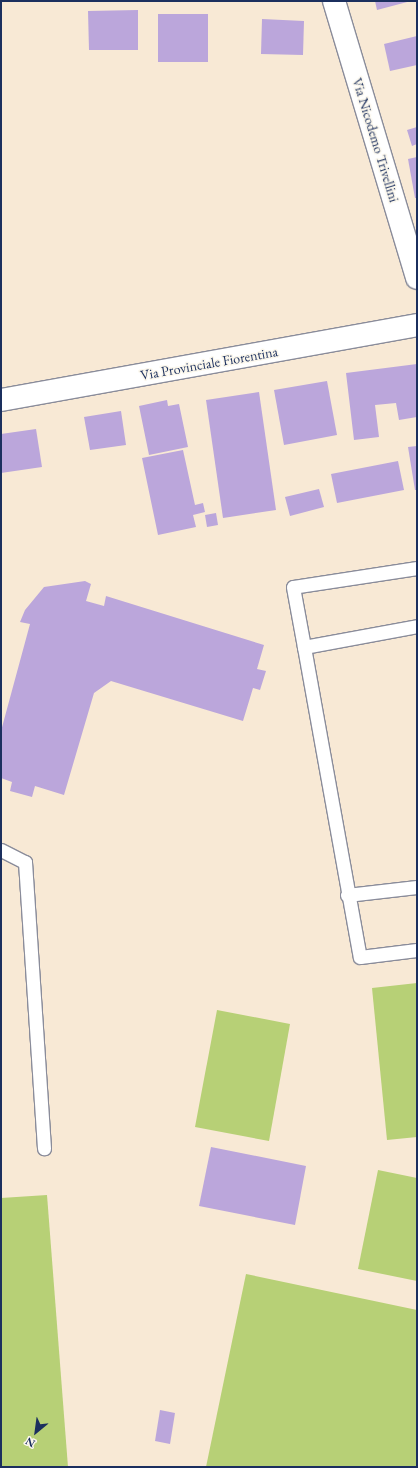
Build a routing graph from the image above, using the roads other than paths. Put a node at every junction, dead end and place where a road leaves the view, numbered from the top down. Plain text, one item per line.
1 (334, 1) edge
2 (417, 278) edge
3 (417, 325) edge
4 (1, 400) edge
5 (417, 568) edge
6 (417, 626) edge
7 (304, 647) junction
8 (1, 850) edge
9 (417, 886) edge
10 (347, 895) junction
11 (417, 950) edge
12 (44, 1148) dead end

1 - 2 main road, Via Nicodemo Trivellini
3 - 4 main road, Via Provinciale Fiorentina
5 - 7 lane
6 - 7 lane
7 - 10 lane
8 - 12 lane
9 - 10 lane
10 - 11 lane

